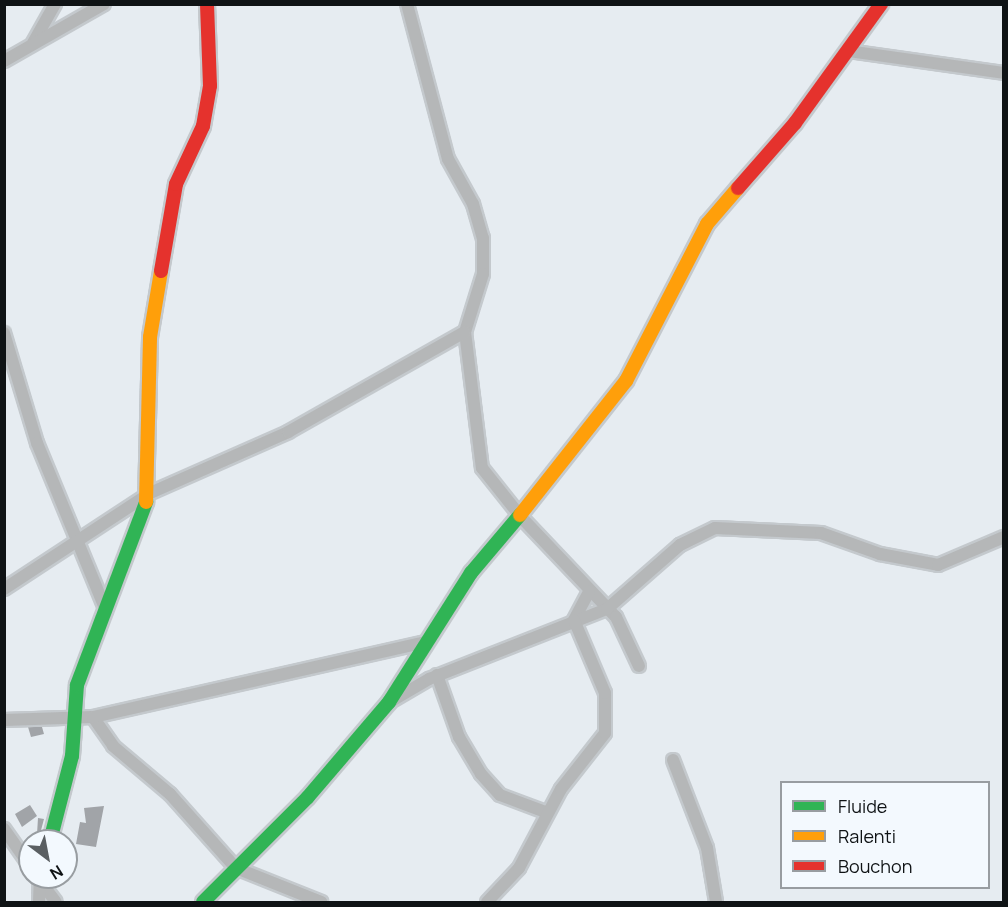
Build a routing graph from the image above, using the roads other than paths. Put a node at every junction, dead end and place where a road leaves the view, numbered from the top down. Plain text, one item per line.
1 (55, 4) edge
2 (104, 4) edge
3 (207, 4) edge
4 (407, 4) edge
5 (881, 4) edge
6 (33, 45) junction
7 (848, 51) junction
8 (4, 61) edge
9 (1004, 73) edge
10 (465, 332) junction
11 (4, 333) edge
12 (150, 493) junction
13 (521, 518) junction
14 (1004, 537) edge
15 (76, 539) junction
16 (4, 589) edge
17 (589, 592) junction
18 (607, 609) junction
19 (106, 610) junction
20 (574, 620) junction
21 (422, 643) junction
22 (639, 666) dead end
23 (437, 675) junction
24 (389, 702) junction
25 (93, 717) junction
26 (74, 719) junction
27 (4, 720) edge
28 (673, 760) dead end
29 (548, 813) junction
30 (4, 829) edge
31 (53, 829) edge
32 (18, 849) edge
33 (236, 868) junction
34 (46, 889) edge
35 (56, 903) edge
36 (203, 903) edge
37 (321, 903) edge
38 (487, 903) edge
39 (716, 903) edge

1 - 6 street
2 - 6 street
3 - 12 street
4 - 10 street
5 - 7 street
6 - 8 street
7 - 9 street
7 - 13 street
10 - 12 street
10 - 13 street
11 - 15 street
12 - 15 street
12 - 19 street
13 - 17 street
13 - 21 street
14 - 18 street
15 - 16 street
15 - 19 street
17 - 18 street
17 - 20 street
18 - 20 street
18 - 22 street
19 - 26 street
20 - 23 street
20 - 29 street
21 - 24 street
21 - 25 street
23 - 24 street
23 - 29 street
24 - 33 street
25 - 26 street
25 - 33 street
26 - 27 street
26 - 31 street
28 - 39 street
29 - 38 street
30 - 32 street
33 - 36 street
33 - 37 street
34 - 35 street

